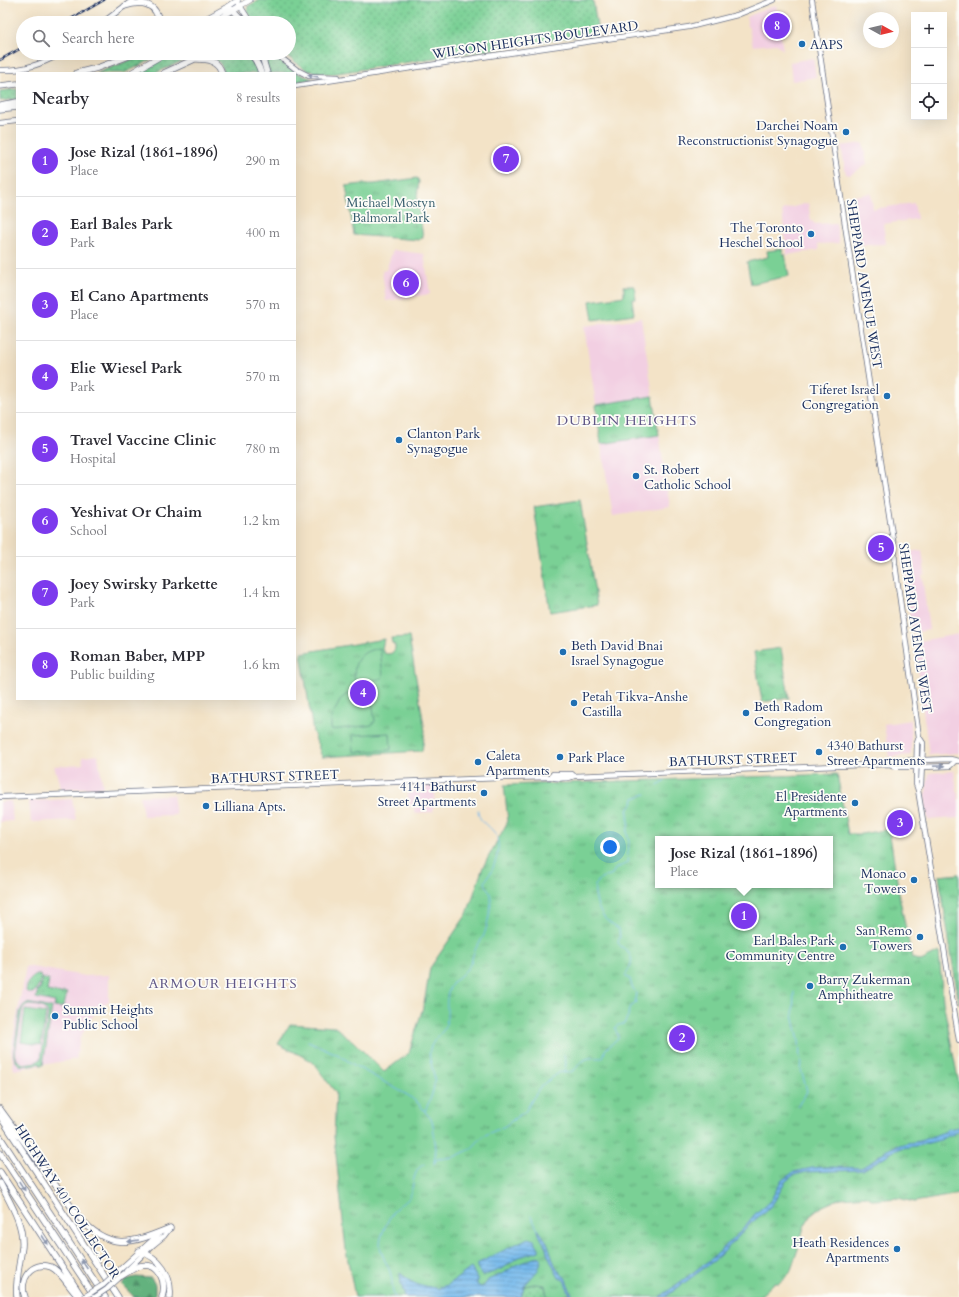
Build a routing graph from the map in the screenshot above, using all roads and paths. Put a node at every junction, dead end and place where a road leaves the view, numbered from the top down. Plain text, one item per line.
1 (133, 0) edge
2 (237, 0) edge
3 (250, 0) edge
4 (774, 0) edge
5 (812, 0) edge
6 (125, 6) junction
7 (240, 6) junction
8 (226, 8) junction
9 (234, 10) junction
10 (111, 16) edge
11 (157, 16) edge
12 (212, 16) edge
13 (224, 16) edge
14 (239, 16) edge
15 (246, 16) edge
16 (48, 60) edge
17 (117, 60) edge
18 (154, 60) edge
19 (192, 60) edge
20 (210, 60) edge
21 (255, 60) edge
22 (263, 60) edge
23 (284, 60) edge
24 (0, 70) edge
25 (81, 72) edge
26 (133, 72) edge
27 (166, 72) edge
28 (222, 72) edge
29 (261, 72) edge
30 (267, 72) edge
31 (352, 78) junction
32 (16, 84) edge
33 (0, 86) edge
34 (296, 86) edge
35 (16, 102) edge
36 (0, 105) edge
37 (16, 108) edge
38 (0, 109) edge
39 (16, 121) edge
40 (0, 124) edge
41 (919, 738) junction
42 (916, 761) junction
43 (922, 761) junction
44 (957, 761) edge
45 (892, 764) junction
46 (916, 767) junction
47 (922, 767) junction
48 (918, 790) junction
49 (0, 797) edge
50 (959, 1040) edge
51 (0, 1109) edge
52 (0, 1116) edge
53 (0, 1137) edge
54 (0, 1153) edge
55 (0, 1172) edge
56 (0, 1183) edge
57 (170, 1228) joint
58 (142, 1252) junction
59 (118, 1275) junction
60 (106, 1278) junction
61 (17, 1297) edge
62 (26, 1297) edge
63 (78, 1297) edge
64 (83, 1297) edge
65 (95, 1297) edge
66 (105, 1297) edge
67 (118, 1297) edge
68 (123, 1297) edge
69 (162, 1297) edge
70 (170, 1297) edge

1 - 6 main road
2 - 7 main road
2 - 8 main road
3 - 7 main road
4 - 31 main road, WILSON HEIGHTS BOULEVARD
5 - 41 main road, SHEPPARD AVENUE WEST
6 - 10 main road
6 - 11 highway
7 - 9 main road
7 - 15 main road
8 - 9 highway
8 - 12 highway
9 - 13 highway
9 - 14 highway
16 - 24 main road
17 - 25 highway
18 - 26 highway
19 - 27 highway
20 - 28 highway
21 - 29 highway
22 - 30 highway
31 -> 23 main road
31 - 34 main road, WILSON HEIGHTS BOULEVARD
32 - 33 highway
35 - 36 highway
37 - 38 highway
39 - 40 main road
41 - 42 main road, SHEPPARD AVENUE WEST
41 - 43 main road, SHEPPARD AVENUE WEST
42 - 43 main road, BATHURST STREET
42 - 45 main road, BATHURST STREET
42 - 46 main road, SHEPPARD AVENUE WEST
43 - 44 main road, BATHURST STREET
43 - 47 main road, SHEPPARD AVENUE WEST
47 -> 44 main road, BATHURST STREET
45 - 46 main road, BATHURST STREET
45 - 49 main road, BATHURST STREET
46 - 47 main road, BATHURST STREET
46 - 48 main road, SHEPPARD AVENUE WEST
47 - 48 main road, SHEPPARD AVENUE WEST
48 - 50 main road, SHEPPARD AVENUE WEST
57 -> 51 highway
52 - 60 highway, HIGHWAY 401 COLLECTOR
66 -> 53 highway
54 -> 65 highway
55 -> 64 highway
56 - 61 highway
57 - 58 main road
58 - 59 main road
58 - 70 highway
59 - 64 main road, bridge
59 - 65 main road, bridge
59 - 69 highway
60 - 67 highway, HIGHWAY 401 COLLECTOR
60 - 68 highway
62 - 63 highway

